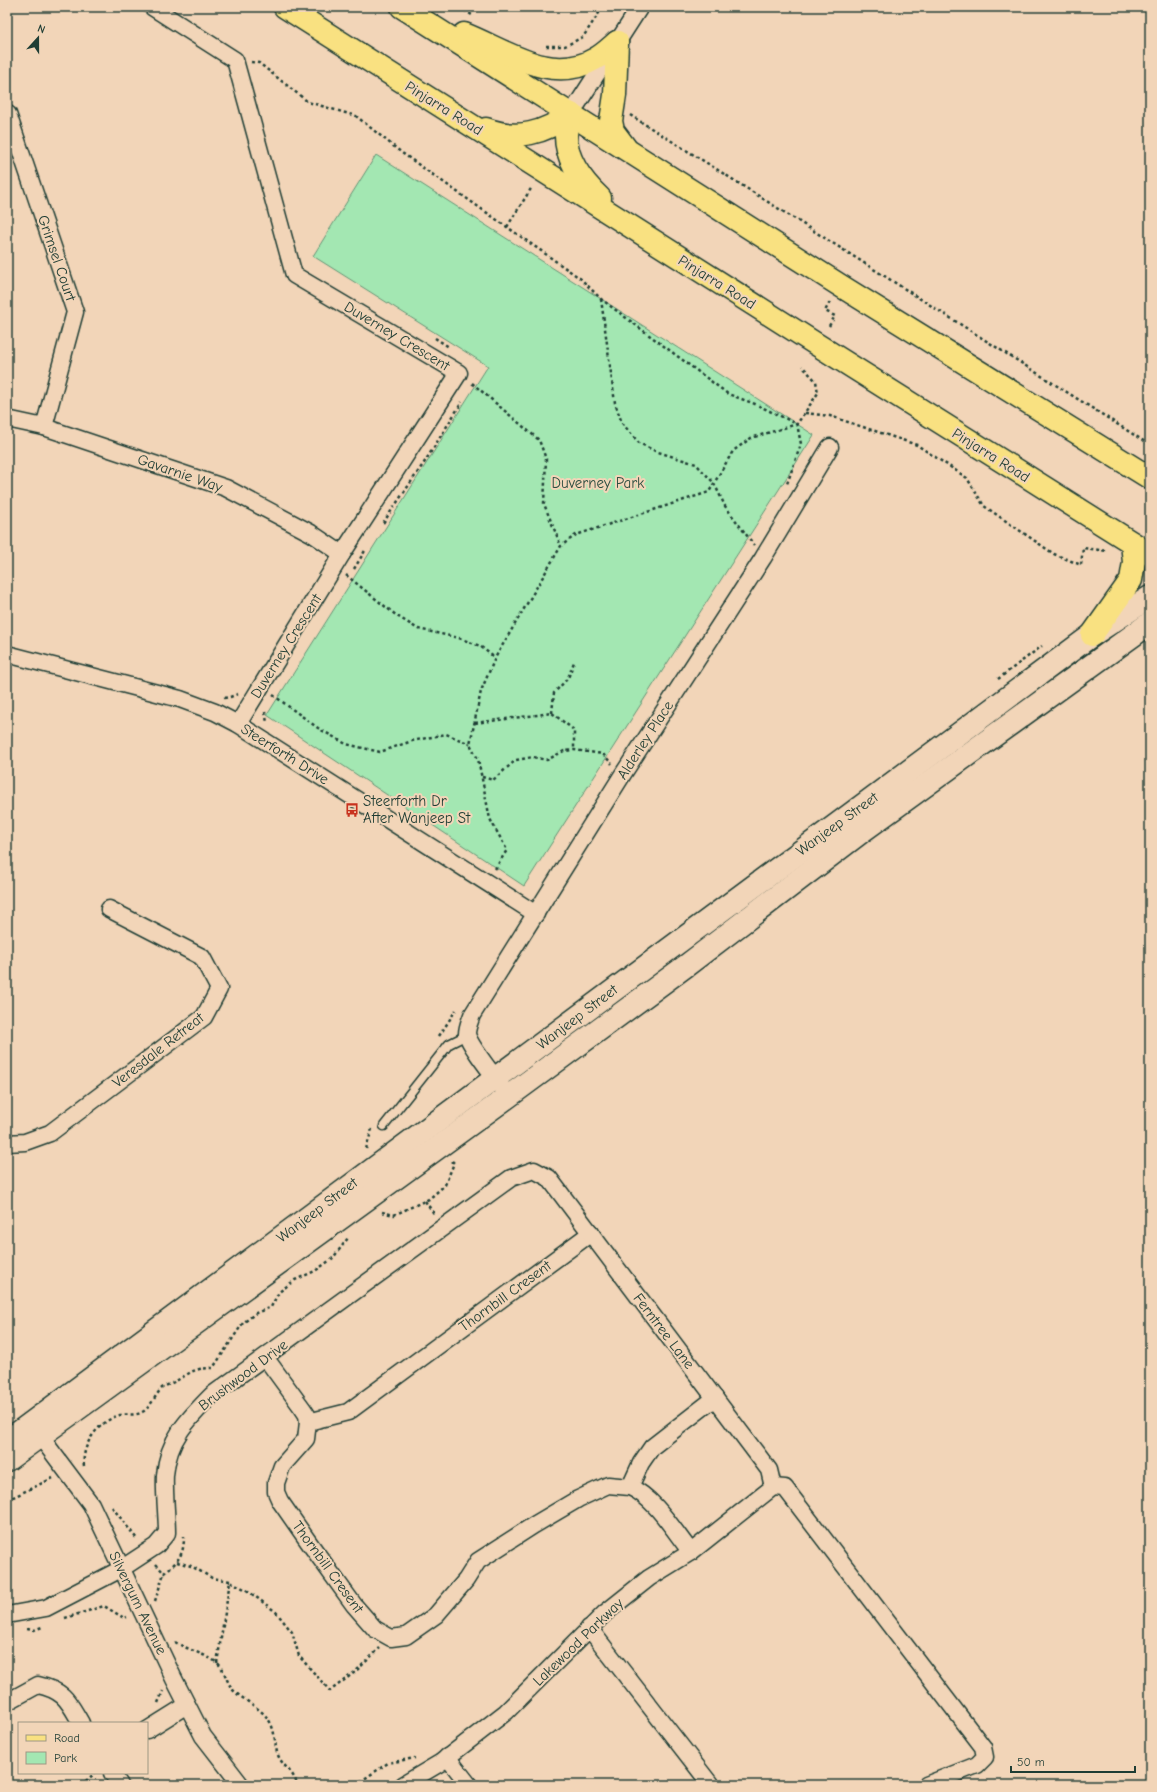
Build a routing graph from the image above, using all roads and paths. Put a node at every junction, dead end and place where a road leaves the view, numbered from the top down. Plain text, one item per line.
1 (152, 7) edge
2 (285, 7) edge
3 (459, 7) edge
4 (603, 7) edge
5 (640, 7) edge
6 (409, 12) edge
7 (478, 19) dead end
8 (617, 42) junction
9 (543, 46) dead end
10 (235, 60) junction
11 (8, 114) dead end
12 (571, 114) junction
13 (629, 114) dead end
14 (467, 122) junction
15 (630, 152) junction
16 (534, 184) dead end
17 (507, 227) junction
18 (632, 228) junction
19 (601, 298) junction
20 (833, 298) dead end
21 (829, 326) dead end
22 (433, 337) dead end
23 (450, 348) dead end
24 (802, 366) dead end
25 (459, 373) junction
26 (464, 397) dead end
27 (804, 413) junction
28 (7, 419) edge
29 (797, 424) junction
30 (44, 428) junction
31 (1150, 445) edge
32 (830, 447) dead end
33 (1109, 453) junction
34 (1150, 469) edge
35 (1150, 478) edge
36 (714, 483) junction
37 (380, 527) dead end
38 (368, 546) dead end
39 (561, 546) junction
40 (1141, 549) edge
41 (1113, 556) dead end
42 (763, 558) junction
43 (338, 560) junction
44 (349, 577) junction
45 (344, 583) dead end
46 (1150, 596) edge
47 (1150, 622) edge
48 (1092, 635) junction
49 (1046, 643) dead end
50 (7, 654) edge
51 (495, 658) junction
52 (574, 662) dead end
53 (996, 682) dead end
54 (276, 688) dead end
55 (552, 714) junction
56 (475, 723) junction
57 (238, 724) junction
58 (981, 731) junction
59 (470, 744) junction
60 (574, 750) junction
61 (623, 774) junction
62 (482, 777) junction
63 (487, 881) junction
64 (109, 909) dead end
65 (536, 914) junction
66 (458, 1006) dead end
67 (468, 1035) junction
68 (437, 1038) dead end
69 (496, 1077) junction
70 (509, 1096) junction
71 (384, 1126) dead end
72 (7, 1143) edge
73 (549, 1178) joint
74 (591, 1233) junction
75 (265, 1357) junction
76 (715, 1398) junction
77 (308, 1422) junction
78 (36, 1429) junction
79 (7, 1441) edge
80 (7, 1460) edge
81 (83, 1461) dead end
82 (66, 1471) junction
83 (630, 1487) junction
84 (773, 1487) junction
85 (7, 1500) edge
86 (691, 1552) junction
87 (177, 1562) dead end
88 (121, 1569) junction
89 (164, 1573) dead end
90 (230, 1581) junction
91 (154, 1606) dead end
92 (7, 1616) edge
93 (129, 1616) dead end
94 (64, 1618) dead end
95 (46, 1625) dead end
96 (20, 1628) dead end
97 (589, 1628) junction
98 (390, 1638) junction
99 (171, 1639) dead end
100 (217, 1663) junction
101 (7, 1702) edge
102 (187, 1705) junction
103 (81, 1722) edge
104 (148, 1729) edge
105 (447, 1757) junction
106 (418, 1758) dead end
107 (94, 1774) edge
108 (113, 1774) edge
109 (81, 1785) edge
110 (120, 1785) edge
111 (241, 1785) edge
112 (297, 1785) edge
113 (354, 1785) edge
114 (403, 1785) edge
115 (469, 1785) edge
116 (711, 1785) edge
117 (926, 1785) edge

1 - 10 street
2 - 14 main road, Pinjarra Road
3 - 7 path
4 - 9 path
5 - 8 street
6 - 8 main road
6 - 12 main road
8 - 12 street
8 - 15 main road
10 - 17 path
10 - 25 street, Duverney Crescent
11 - 30 street, Grimsel Court
12 - 14 main road
12 - 15 main road
12 - 18 main road
13 - 31 path
14 - 18 main road, Pinjarra Road
15 - 33 main road
16 - 17 path
17 - 19 path
18 - 40 main road, Pinjarra Road
19 - 29 path
19 - 36 path
20 - 21 path
22 - 23 path
24 - 27 path
25 - 39 path
25 - 43 street, Duverney Crescent
26 - 37 path
27 - 29 path
27 - 41 path
28 - 30 street, Gavarnie Way
29 - 36 path
30 - 43 street, Gavarnie Way
32 - 42 street, Alderley Place
33 - 34 main road
33 - 35 main road
36 - 39 path
36 - 42 path
38 - 44 path
39 - 51 path
40 - 48 main road
42 - 61 street, Alderley Place
43 - 44 path
43 - 57 street, Duverney Crescent
44 - 45 path
44 - 51 path
46 - 48 main road, Wanjeep Street
47 - 58 main road, Wanjeep Street
48 - 58 main road, Wanjeep Street
49 - 53 path
50 - 57 street, Steerforth Drive
51 - 56 path
52 - 55 path
54 - 59 path
55 - 56 path
55 - 60 path
56 - 59 path
57 - 63 street, Steerforth Drive
58 - 69 main road, Wanjeep Street
58 - 70 main road, Wanjeep Street
59 - 62 path
60 - 61 path
60 - 62 path
61 - 65 street, Alderley Place
62 - 63 path
63 - 65 street, Steerforth Drive
64 - 72 street, Veresdale Retreat
65 - 67 street, Alderley Place
66 - 68 path
67 - 69 street
67 - 71 lane
69 - 70 street
69 - 78 main road, Wanjeep Street
70 - 78 main road, Wanjeep Street
73 - 74 street, Ferntree Lane
73 - 75 street, Brushwood Drive
74 - 76 street, Ferntree Lane
74 - 77 street, Thornbill Cresent
75 - 77 street
75 - 88 street, Brushwood Drive
76 - 83 street
76 - 84 street, Ferntree Lane
77 - 98 street, Thornbill Cresent
78 - 79 main road, Wanjeep Street
78 - 80 main road, Wanjeep Street
78 - 82 street, Silvergum Avenue
81 - 82 path
82 - 85 path
82 - 88 street, Silvergum Avenue
83 - 86 street
83 - 98 street
84 - 86 street, Lakewood Parkway
84 - 117 street
86 - 97 street, Lakewood Parkway
87 - 90 path
88 - 92 street, Brushwood Drive
88 - 102 street, Silvergum Avenue
89 - 91 path
90 - 98 path
90 - 100 path
93 - 94 path
95 - 96 path
97 - 105 street, Lakewood Parkway
97 - 116 street
99 - 100 path
100 - 112 path
101 - 103 street
102 - 104 street
102 - 111 street, Silvergum Avenue
105 - 114 street, Lakewood Parkway
105 - 115 street
106 - 113 path
107 - 109 path
108 - 110 street

